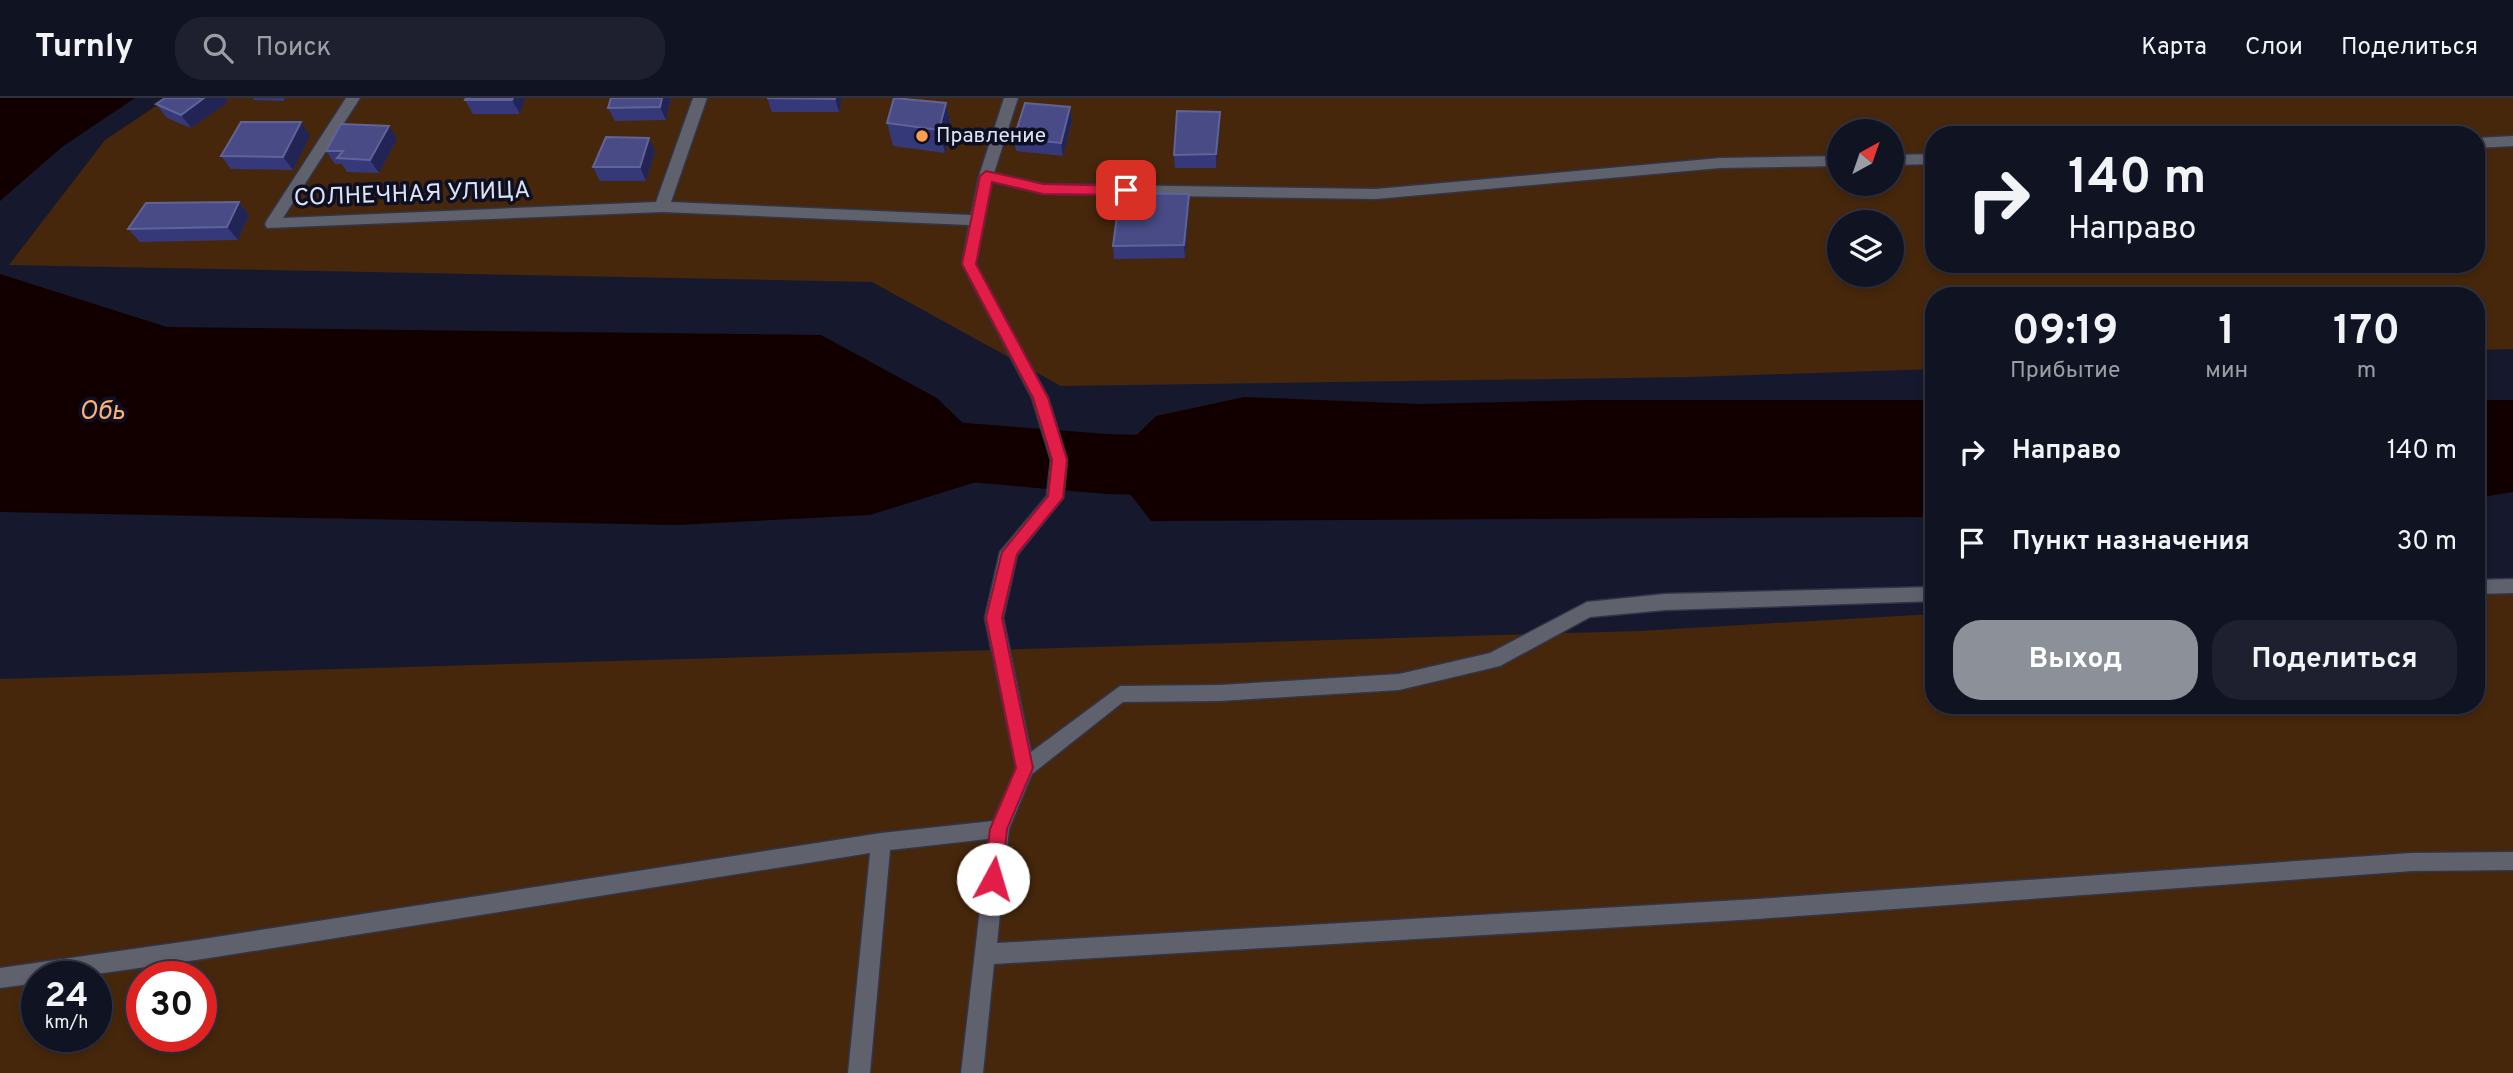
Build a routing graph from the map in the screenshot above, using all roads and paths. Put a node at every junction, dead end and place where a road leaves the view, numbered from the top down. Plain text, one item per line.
1 (353, 98) edge
2 (700, 98) edge
3 (1011, 98) edge
4 (2513, 141) edge
5 (2485, 143) edge
6 (1925, 159) edge
7 (1904, 160) edge
8 (1827, 161) edge
9 (986, 176) junction
10 (662, 207) junction
11 (977, 220) junction
12 (2513, 586) edge
13 (2485, 587) edge
14 (1925, 594) edge
15 (1025, 768) junction
16 (999, 829) junction
17 (881, 842) junction
18 (2513, 861) edge
19 (985, 954) junction
20 (0, 978) edge
21 (859, 1073) edge
22 (972, 1073) edge

1 - 10 street, СОЛНЕЧНАЯ УЛИЦА
2 - 10 street
3 - 9 street
4 - 5 street
6 - 7 street
8 - 9 street
9 - 11 street
10 - 11 street, СОЛНЕЧНАЯ УЛИЦА
11 - 15 street
12 - 13 street
14 - 15 street
15 - 16 street
16 - 17 street
16 - 19 street
17 - 20 street
17 - 21 street
18 - 19 street
19 - 22 street

